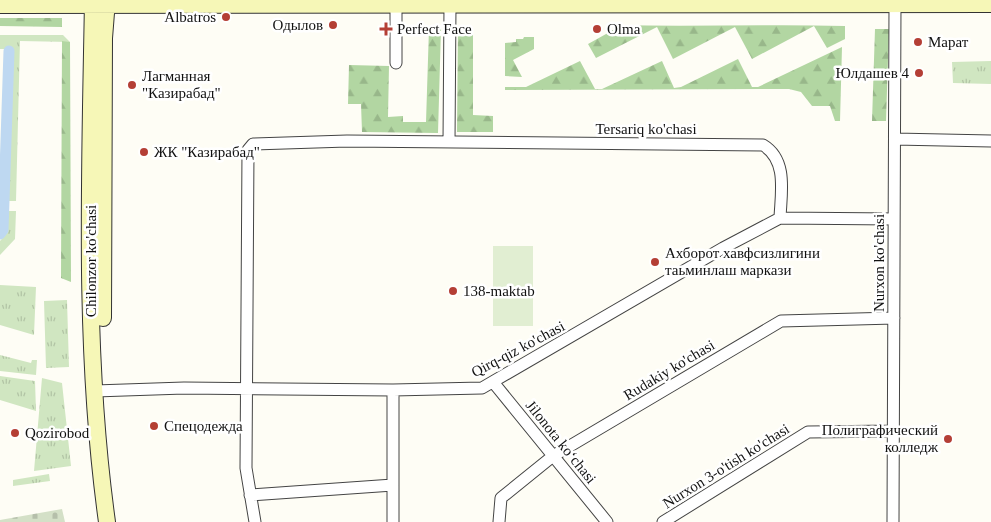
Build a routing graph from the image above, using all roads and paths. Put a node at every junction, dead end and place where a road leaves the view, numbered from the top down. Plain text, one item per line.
1 (100, 2) edge
2 (396, 2) edge
3 (450, 2) edge
4 (579, 2) edge
5 (894, 2) edge
6 (991, 4) edge
7 (0, 5) edge
8 (396, 62) dead end
9 (895, 139) junction
10 (991, 141) edge
11 (449, 142) junction
12 (780, 218) junction
13 (894, 219) junction
14 (894, 318) junction
15 (492, 382) junction
16 (245, 390) junction
17 (392, 390) junction
18 (100, 391) junction
19 (894, 431) junction
20 (553, 456) junction
21 (393, 485) junction
22 (250, 495) junction
23 (107, 522) edge
24 (116, 522) edge
25 (255, 522) edge
26 (393, 522) edge
27 (499, 522) edge
28 (606, 522) edge
29 (663, 522) edge
30 (894, 522) edge

1 - 2 main road
1 - 7 main road
1 - 18 main road, Chilonzor ko'chasi
2 - 3 main road
2 - 8 street
3 - 4 main road
3 - 11 street
4 - 5 main road
5 - 6 main road
5 - 9 street, Nurxon ko'chasi
9 - 10 street
9 - 13 street, Nurxon ko'chasi
11 - 12 street, Tersariq ko'chasi
11 - 16 street
12 - 13 street, Qirq-qiz ko'chasi
12 - 15 street, Qirq-qiz ko'chasi
13 - 14 street, Nurxon ko'chasi
14 - 19 street, Nurxon ko'chasi
14 - 20 street, Rudakiy ko'chasi
15 - 17 street, Qirq-qiz ko'chasi
15 - 20 street, Jilonota ko‘chasi
16 - 17 street, Qirq-qiz ko'chasi
16 - 18 street, Qirq-qiz ko'chasi
16 - 22 street
17 - 21 street
18 - 23 main road, Chilonzor ko'chasi
18 - 24 main road, Chilonzor ko'chasi
19 - 29 street, Nurxon 3-o'tish ko'chasi
19 - 30 street, Nurxon ko'chasi
20 - 27 street, Rudakiy ko'chasi
20 - 28 street, Jilonota ko‘chasi
21 - 22 street
21 - 26 street
22 - 25 street

